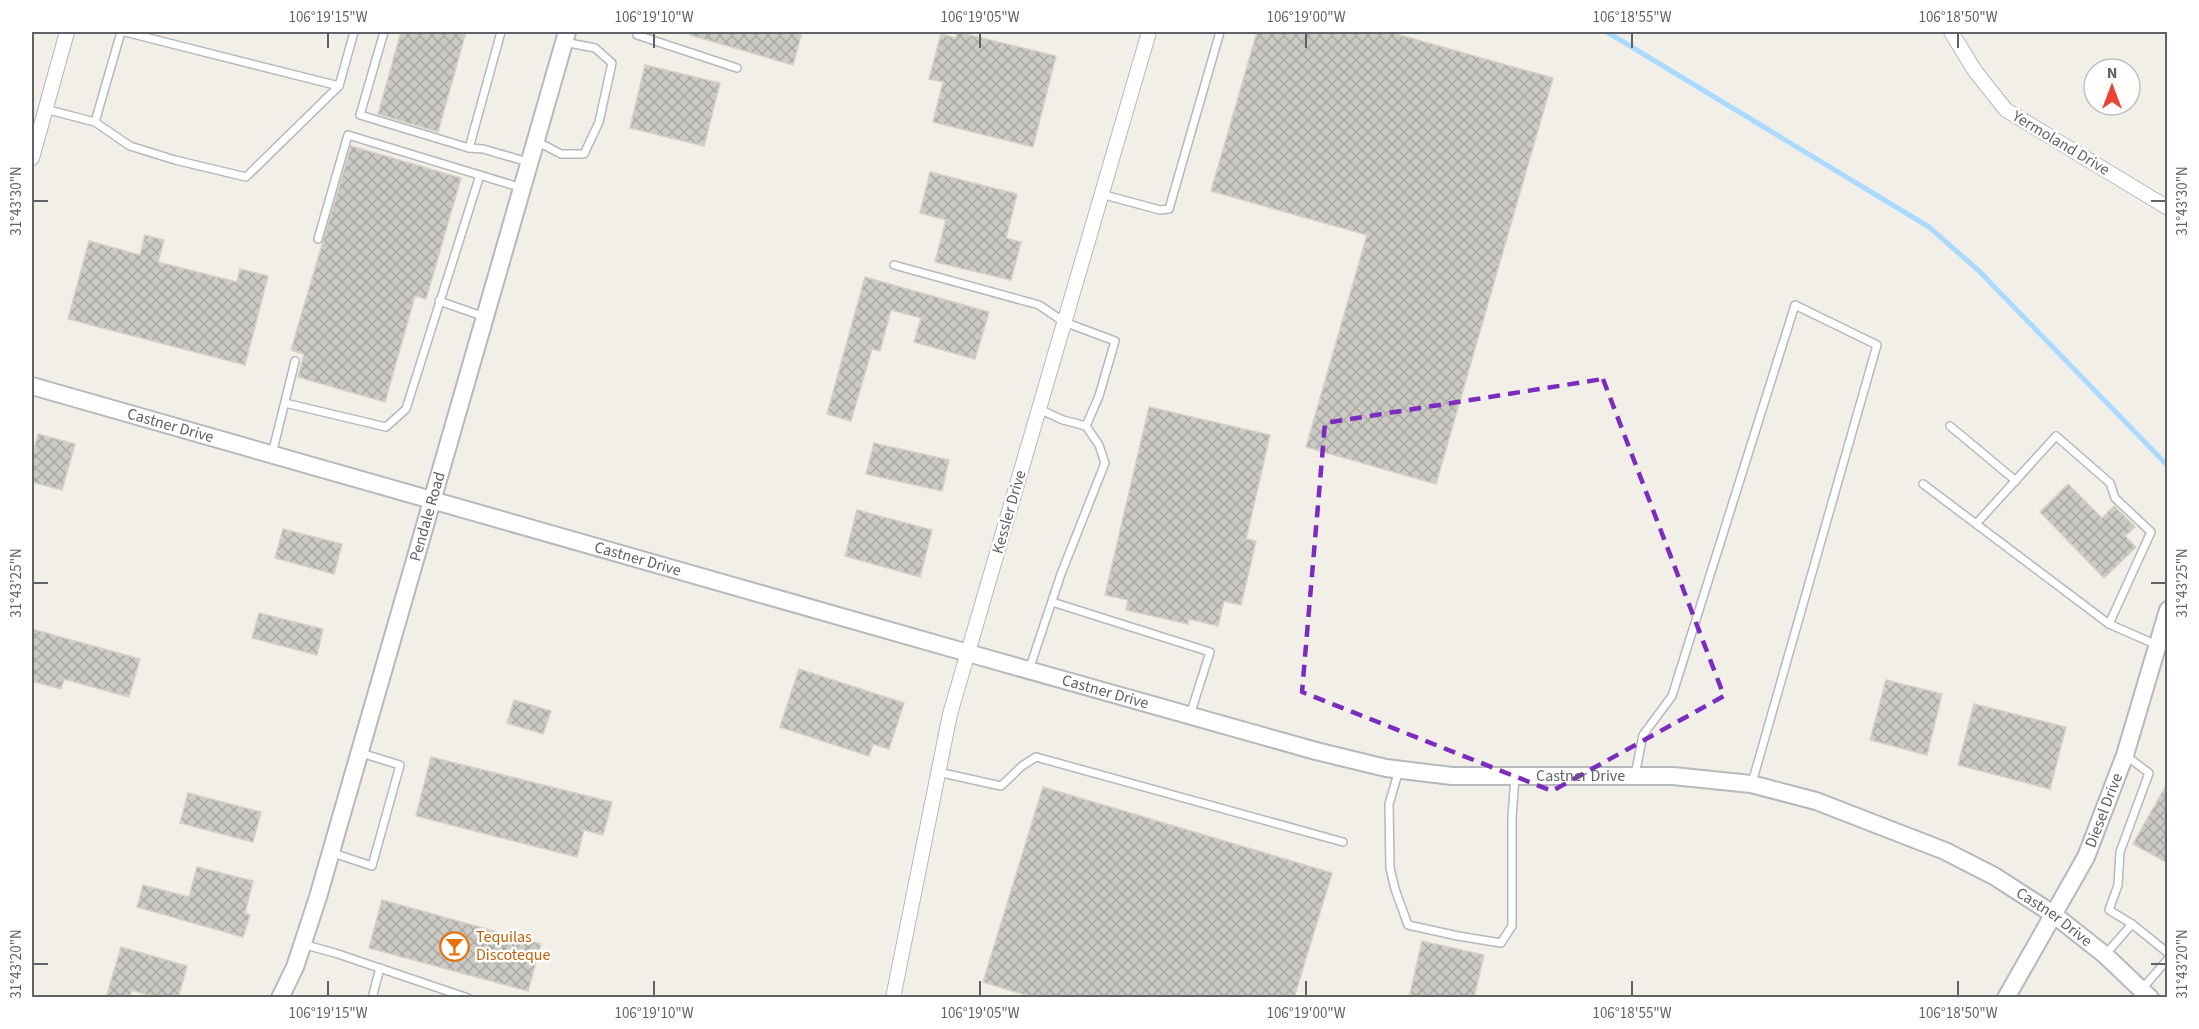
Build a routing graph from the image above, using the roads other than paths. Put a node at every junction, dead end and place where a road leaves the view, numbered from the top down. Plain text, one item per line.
1 (67, 32) edge
2 (123, 32) edge
3 (354, 32) edge
4 (384, 32) edge
5 (501, 32) edge
6 (637, 32) edge
7 (1149, 32) edge
8 (1220, 32) edge
9 (1951, 32) edge
10 (563, 35) edge
11 (737, 68) dead end
12 (339, 86) junction
13 (45, 109) junction
14 (96, 122) junction
15 (536, 141) junction
16 (469, 148) junction
17 (32, 158) edge
18 (531, 162) junction
19 (480, 175) junction
20 (522, 188) junction
21 (1101, 194) junction
22 (2168, 208) edge
23 (318, 239) dead end
24 (894, 265) dead end
25 (438, 301) junction
26 (485, 317) junction
27 (1064, 322) junction
28 (295, 361) dead end
29 (32, 386) edge
30 (285, 403) junction
31 (1039, 409) junction
32 (1086, 426) junction
33 (1950, 426) dead end
34 (271, 455) junction
35 (2016, 481) junction
36 (1923, 484) dead end
37 (432, 501) junction
38 (1976, 524) junction
39 (1052, 602) junction
40 (2168, 610) edge
41 (2109, 624) junction
42 (2157, 645) junction
43 (968, 653) junction
44 (1029, 670) junction
45 (1190, 716) junction
46 (359, 752) junction
47 (2125, 755) junction
48 (1399, 770) junction
49 (938, 772) junction
50 (1635, 775) junction
51 (1515, 776) junction
52 (1751, 784) junction
53 (1343, 842) dead end
54 (330, 852) junction
55 (2054, 914) junction
56 (2132, 924) junction
57 (302, 944) junction
58 (2168, 953) edge
59 (2105, 956) junction
60 (2168, 959) edge
61 (380, 968) junction
62 (2146, 993) edge
63 (280, 998) edge
64 (372, 998) edge
65 (468, 998) edge
66 (893, 998) edge
67 (2006, 998) edge

1 - 13 street
2 - 12 lane
2 - 14 lane
3 - 12 lane
4 - 16 lane
5 - 16 lane
6 - 11 lane
7 - 21 street, Kessler Drive
8 - 21 lane
9 - 22 street, Yermoland Drive
10 - 15 street, Pendale Road
10 - 15 lane
12 - 14 lane
13 - 14 lane
13 - 17 street
15 - 18 street, Pendale Road
16 - 18 lane
18 - 20 street, Pendale Road
19 - 20 lane
19 - 23 lane
19 - 25 lane
20 - 26 street, Pendale Road
21 - 27 street, Kessler Drive
24 - 27 lane
25 - 26 lane
25 - 30 lane
26 - 37 street, Pendale Road
27 - 31 street, Kessler Drive
27 - 32 lane
28 - 30 lane
29 - 34 street, Castner Drive
30 - 34 lane
31 - 32 lane
31 - 43 street, Kessler Drive
32 - 39 lane
33 - 35 lane
34 - 37 street, Castner Drive
35 - 38 lane
35 - 41 lane
36 - 38 lane
37 - 43 street, Castner Drive
37 - 46 street, Pendale Road
38 - 41 lane
39 - 44 lane
39 - 45 lane
40 - 42 street, Diesel Drive
41 - 42 lane
42 - 47 street, Diesel Drive
43 - 44 street, Castner Drive
43 - 49 street, Kessler Drive
44 - 45 street, Castner Drive
45 - 48 street, Castner Drive
46 - 54 street, Pendale Road
46 - 54 lane
47 - 55 street, Diesel Drive
47 - 56 lane
48 - 51 street, Castner Drive
48 - 51 lane
49 - 53 lane
49 - 66 street, Kessler Drive
50 - 51 street, Castner Drive
50 - 52 street, Castner Drive
50 - 52 lane
52 - 55 street, Castner Drive
54 - 57 street, Pendale Road
55 - 59 street, Castner Drive
55 - 67 street, Diesel Drive
56 - 58 lane
56 - 59 lane
57 - 61 lane
57 - 63 street, Pendale Road
59 - 62 street, Castner Drive
60 - 62 lane
61 - 64 lane
61 - 65 lane

